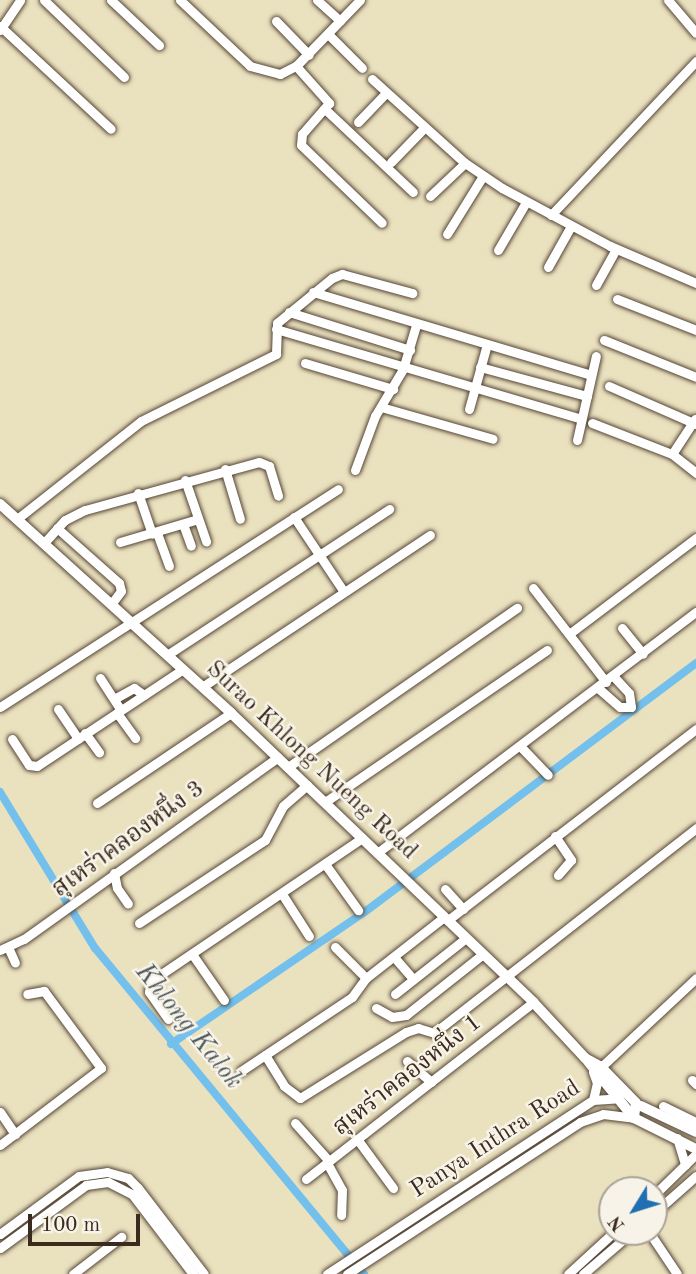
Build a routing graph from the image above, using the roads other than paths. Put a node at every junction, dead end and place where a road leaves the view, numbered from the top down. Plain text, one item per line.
1 (20, 0) edge
2 (44, 0) edge
3 (111, 0) edge
4 (180, 0) edge
5 (317, 0) edge
6 (360, 0) edge
7 (668, 0) edge
8 (276, 21) dead end
9 (340, 21) junction
10 (1, 28) edge
11 (696, 33) edge
12 (328, 34) junction
13 (159, 45) dead end
14 (309, 55) junction
15 (696, 61) edge
16 (296, 66) junction
17 (362, 68) dead end
18 (124, 77) dead end
19 (372, 79) dead end
20 (386, 93) junction
21 (327, 111) junction
22 (358, 122) dead end
23 (424, 128) junction
24 (111, 129) dead end
25 (391, 162) dead end
26 (465, 163) junction
27 (483, 176) junction
28 (413, 192) dead end
29 (430, 196) dead end
30 (526, 202) junction
31 (551, 215) junction
32 (382, 223) dead end
33 (571, 226) junction
34 (447, 234) dead end
35 (616, 249) junction
36 (498, 250) dead end
37 (548, 267) dead end
38 (696, 284) edge
39 (596, 285) dead end
40 (313, 292) junction
41 (412, 293) dead end
42 (617, 299) dead end
43 (289, 312) junction
44 (416, 325) junction
45 (276, 329) junction
46 (696, 330) edge
47 (604, 340) dead end
48 (487, 344) junction
49 (410, 350) junction
50 (596, 356) dead end
51 (305, 363) dead end
52 (480, 367) junction
53 (403, 369) junction
54 (592, 375) junction
55 (696, 377) edge
56 (609, 386) dead end
57 (393, 389) junction
58 (474, 389) junction
59 (587, 396) junction
60 (382, 407) junction
61 (469, 409) dead end
62 (582, 419) junction
63 (695, 421) edge
64 (592, 423) dead end
65 (493, 439) dead end
66 (577, 440) dead end
67 (672, 454) junction
68 (225, 469) junction
69 (355, 470) dead end
70 (696, 473) edge
71 (185, 480) junction
72 (338, 489) dead end
73 (138, 493) junction
74 (278, 496) dead end
75 (0, 504) edge
76 (389, 509) dead end
77 (294, 517) junction
78 (17, 519) junction
79 (198, 519) junction
80 (240, 519) dead end
81 (183, 524) junction
82 (57, 528) junction
83 (154, 533) junction
84 (430, 535) dead end
85 (696, 538) edge
86 (206, 541) dead end
87 (120, 542) dead end
88 (44, 543) junction
89 (191, 545) dead end
90 (318, 554) junction
91 (169, 566) dead end
92 (533, 588) dead end
93 (344, 592) junction
94 (112, 603) junction
95 (517, 608) dead end
96 (696, 612) edge
97 (131, 621) junction
98 (622, 628) dead end
99 (569, 634) junction
100 (547, 650) dead end
101 (642, 654) junction
102 (167, 655) junction
103 (183, 669) junction
104 (100, 678) dead end
105 (606, 682) junction
106 (202, 687) junction
107 (144, 695) junction
108 (114, 699) junction
109 (0, 707) edge
110 (58, 709) dead end
111 (119, 711) junction
112 (231, 713) junction
113 (696, 729) edge
114 (81, 736) junction
115 (135, 738) dead end
116 (12, 739) dead end
117 (520, 746) junction
118 (99, 752) dead end
119 (278, 757) junction
120 (288, 767) junction
121 (548, 775) dead end
122 (307, 785) junction
123 (325, 802) junction
124 (97, 803) dead end
125 (696, 828) edge
126 (555, 836) junction
127 (362, 838) junction
128 (377, 853) junction
129 (325, 864) junction
130 (114, 873) junction
131 (558, 875) dead end
132 (445, 889) dead end
133 (282, 894) junction
134 (128, 904) dead end
135 (358, 909) dead end
136 (463, 909) junction
137 (446, 918) junction
138 (139, 923) dead end
139 (309, 936) dead end
140 (466, 938) junction
141 (335, 947) dead end
142 (4, 949) edge
143 (192, 954) junction
144 (483, 954) junction
145 (394, 957) junction
146 (15, 963) dead end
147 (366, 978) junction
148 (507, 978) junction
149 (696, 978) edge
150 (413, 979) junction
151 (27, 994) dead end
152 (395, 994) dead end
153 (223, 1000) dead end
154 (533, 1002) junction
155 (376, 1008) dead end
156 (168, 1018) dead end
157 (265, 1055) junction
158 (407, 1061) dead end
159 (597, 1069) junction
160 (241, 1072) dead end
161 (431, 1082) junction
162 (616, 1097) junction
163 (593, 1100) junction
164 (639, 1105) junction
165 (663, 1106) dead end
166 (0, 1112) edge
167 (634, 1118) junction
168 (696, 1122) edge
169 (295, 1123) dead end
170 (696, 1132) edge
171 (15, 1134) junction
172 (677, 1138) junction
173 (357, 1139) junction
174 (0, 1145) edge
175 (696, 1151) edge
176 (328, 1162) junction
177 (685, 1165) junction
178 (696, 1176) edge
179 (306, 1179) dead end
180 (668, 1181) edge
181 (393, 1188) dead end
182 (668, 1201) edge
183 (341, 1215) dead end
184 (0, 1234) edge
185 (121, 1237) dead end
186 (599, 1246) edge
187 (616, 1246) edge
188 (658, 1246) edge
189 (0, 1248) edge
190 (348, 1273) edge
191 (73, 1274) edge
192 (193, 1274) edge
193 (204, 1274) edge
194 (327, 1274) edge
195 (568, 1274) edge
196 (583, 1274) edge
197 (677, 1274) edge

1 - 10 street
2 - 18 street
3 - 13 street
4 - 16 street
5 - 9 street
6 - 9 street
7 - 11 street
8 - 14 street
9 - 12 street
10 - 24 street
12 - 14 street
12 - 17 street
14 - 16 street
15 - 31 street
16 - 21 street
19 - 20 street
20 - 22 street
20 - 23 street
21 - 28 street
21 - 32 street
23 - 25 street
23 - 26 street
26 - 27 street
26 - 29 street
27 - 30 street
27 - 34 street
30 - 31 street
30 - 36 street
31 - 33 street
33 - 35 street
33 - 37 street
35 - 38 street
35 - 39 street
40 - 41 street
40 - 43 street
40 - 44 street
42 - 46 street
43 - 45 street
43 - 49 street
44 - 48 street
44 - 49 street
45 - 53 street
45 - 78 street
47 - 55 street
48 - 52 street
48 - 54 street
49 - 53 street
50 - 54 street
51 - 57 street
52 - 58 street
52 - 59 street
53 - 57 street
53 - 58 street
54 - 59 street
56 - 63 street
57 - 60 street
58 - 61 street
58 - 62 street
59 - 62 street
60 - 65 street
60 - 69 street
62 - 66 street
63 - 67 street
64 - 67 street
67 - 70 street
68 - 71 street
68 - 74 street
68 - 80 street
71 - 73 street
71 - 79 street
72 - 77 street
73 - 82 street
73 - 83 street
75 - 78 main road, Surao Khlong Nueng Road
76 - 90 street
77 - 90 street
77 - 97 street
78 - 88 main road, Surao Khlong Nueng Road
79 - 81 street
79 - 86 street
81 - 83 street
81 - 89 street
82 - 88 street
82 - 94 street
83 - 87 street
83 - 91 street
84 - 93 street
85 - 99 street
88 - 94 main road, Surao Khlong Nueng Road
90 - 93 street
90 - 102 street
92 - 99 street
93 - 106 street
94 - 97 main road, Surao Khlong Nueng Road
95 - 120 street
96 - 101 street
97 - 102 main road, Surao Khlong Nueng Road
97 - 109 street
98 - 101 street
99 - 105 street
100 - 123 street
101 - 105 street
102 - 103 main road, Surao Khlong Nueng Road
103 - 106 main road, Surao Khlong Nueng Road
103 - 107 street
104 - 108 street
105 - 117 street
106 - 112 main road, Surao Khlong Nueng Road
107 - 108 street
107 - 111 street
108 - 111 street
110 - 114 street
111 - 114 street
111 - 115 street
112 - 119 main road, Surao Khlong Nueng Road
112 - 124 street
113 - 126 street
114 - 116 street
114 - 118 street
117 - 121 street
117 - 128 street
119 - 120 main road, Surao Khlong Nueng Road
119 - 130 street, สุเหร่าคลองหนึ่ง 3
120 - 122 main road, Surao Khlong Nueng Road
122 - 123 main road, Surao Khlong Nueng Road
122 - 138 street
123 - 127 main road, Surao Khlong Nueng Road
125 - 148 street
126 - 131 street
126 - 136 street
127 - 128 main road, Surao Khlong Nueng Road
127 - 129 street
128 - 137 main road, Surao Khlong Nueng Road
129 - 133 street
129 - 135 street
130 - 134 street
130 - 142 street, สุเหร่าคลองหนึ่ง 3
132 - 136 street
133 - 139 street
133 - 143 street
136 - 137 street
137 - 140 main road, Surao Khlong Nueng Road
137 - 145 street
140 - 144 main road, Surao Khlong Nueng Road
140 - 150 street
141 - 147 street
142 - 146 street
143 - 153 street
143 - 156 street
144 - 148 main road, Surao Khlong Nueng Road
144 - 155 street
145 - 147 street
145 - 150 street
147 - 157 street
148 - 154 main road, Surao Khlong Nueng Road
148 - 157 street
149 - 159 street
150 - 152 street
151 - 171 street
154 - 159 main road, Surao Khlong Nueng Road
154 - 161 street, สุเหร่าคลองหนึ่ง 1
157 - 160 street
158 - 161 street
159 - 162 main road, Surao Khlong Nueng Road
159 - 163 street
159 - 164 main road, Surao Khlong Nueng Road
161 - 173 street, สุเหร่าคลองหนึ่ง 1
162 - 163 street, Panya Inthra Road
162 - 164 street, Panya Inthra Road
162 - 167 main road, Surao Khlong Nueng Road
163 - 194 street, Panya Inthra Road
164 - 167 main road
164 - 170 main road, Panya Inthra Road
165 - 168 street
166 - 171 street
167 - 172 main road, Panya Inthra Road
167 - 190 street, Panya Inthra Road
169 - 176 street
171 - 174 street
172 - 175 main road, Panya Inthra Road
172 - 177 street
173 - 176 street, สุเหร่าคลองหนึ่ง 1
173 - 181 street
175 - 177 street
176 - 179 street, สุเหร่าคลองหนึ่ง 1
176 - 183 street
177 - 180 street
178 - 182 street
184 - 193 street
185 - 191 street
186 - 195 street
187 - 196 street
188 - 197 street
189 - 192 street

